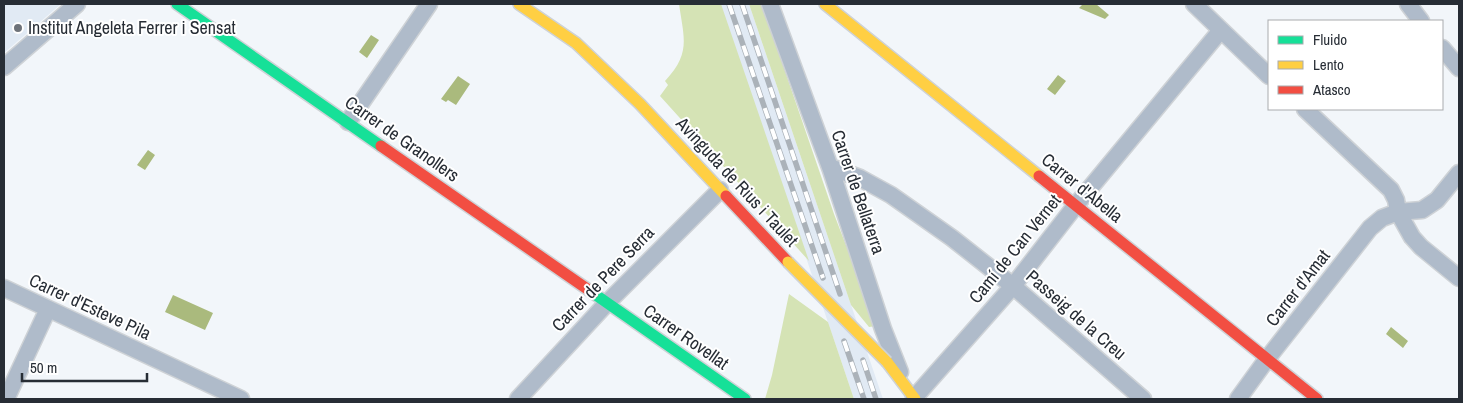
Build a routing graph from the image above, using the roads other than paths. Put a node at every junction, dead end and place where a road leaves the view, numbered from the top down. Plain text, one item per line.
1 (76, 4) edge
2 (178, 4) edge
3 (429, 4) edge
4 (519, 4) edge
5 (770, 4) edge
6 (825, 4) edge
7 (1194, 4) edge
8 (1408, 4) edge
9 (1420, 20) edge
10 (1221, 30) junction
11 (1443, 49) edge
12 (4, 67) edge
13 (1459, 68) edge
14 (1268, 75) edge
15 (1305, 110) edge
16 (348, 122) junction
17 (830, 167) junction
18 (1459, 173) edge
19 (720, 190) junction
20 (1076, 205) junction
21 (1398, 212) junction
22 (1459, 278) edge
23 (1013, 286) junction
24 (4, 288) edge
25 (607, 303) junction
26 (48, 309) junction
27 (1267, 359) junction
28 (912, 397) edge
29 (6, 399) edge
30 (240, 399) edge
31 (518, 399) edge
32 (745, 399) edge
33 (1143, 399) edge
34 (1238, 399) edge
35 (1317, 399) edge

1 - 12 street
2 - 16 street, Carrer de Granollers
3 - 16 street
4 - 19 street, Avinguda de Rius i Taulet
5 - 17 street, Carrer de Bellaterra
6 - 20 street, Carrer d'Abella
7 - 10 street
8 - 9 street
10 - 14 street
10 - 20 street, Camí de Can Vernet
11 - 13 street
15 - 21 street
16 - 25 street, Carrer de Granollers
17 - 23 street, Passeig de la Creu
17 - 28 street, Carrer de Bellaterra
18 - 21 street
19 - 25 street, Carrer de Pere Serra
19 - 28 street, Avinguda de Rius i Taulet, bridge
20 - 23 street, Camí de Can Vernet
20 - 27 street, Carrer d'Abella
21 - 22 street
21 - 27 street, Carrer d'Amat
23 - 28 street, Camí de Can Vernet
23 - 33 street, Passeig de la Creu
24 - 26 street, Carrer d'Esteve Pila
25 - 31 street, Carrer de Pere Serra
25 - 32 street, Carrer Rovellat
26 - 29 street
26 - 30 street, Carrer d'Esteve Pila
27 - 34 street, Carrer d'Amat
27 - 35 street, Carrer d'Abella

